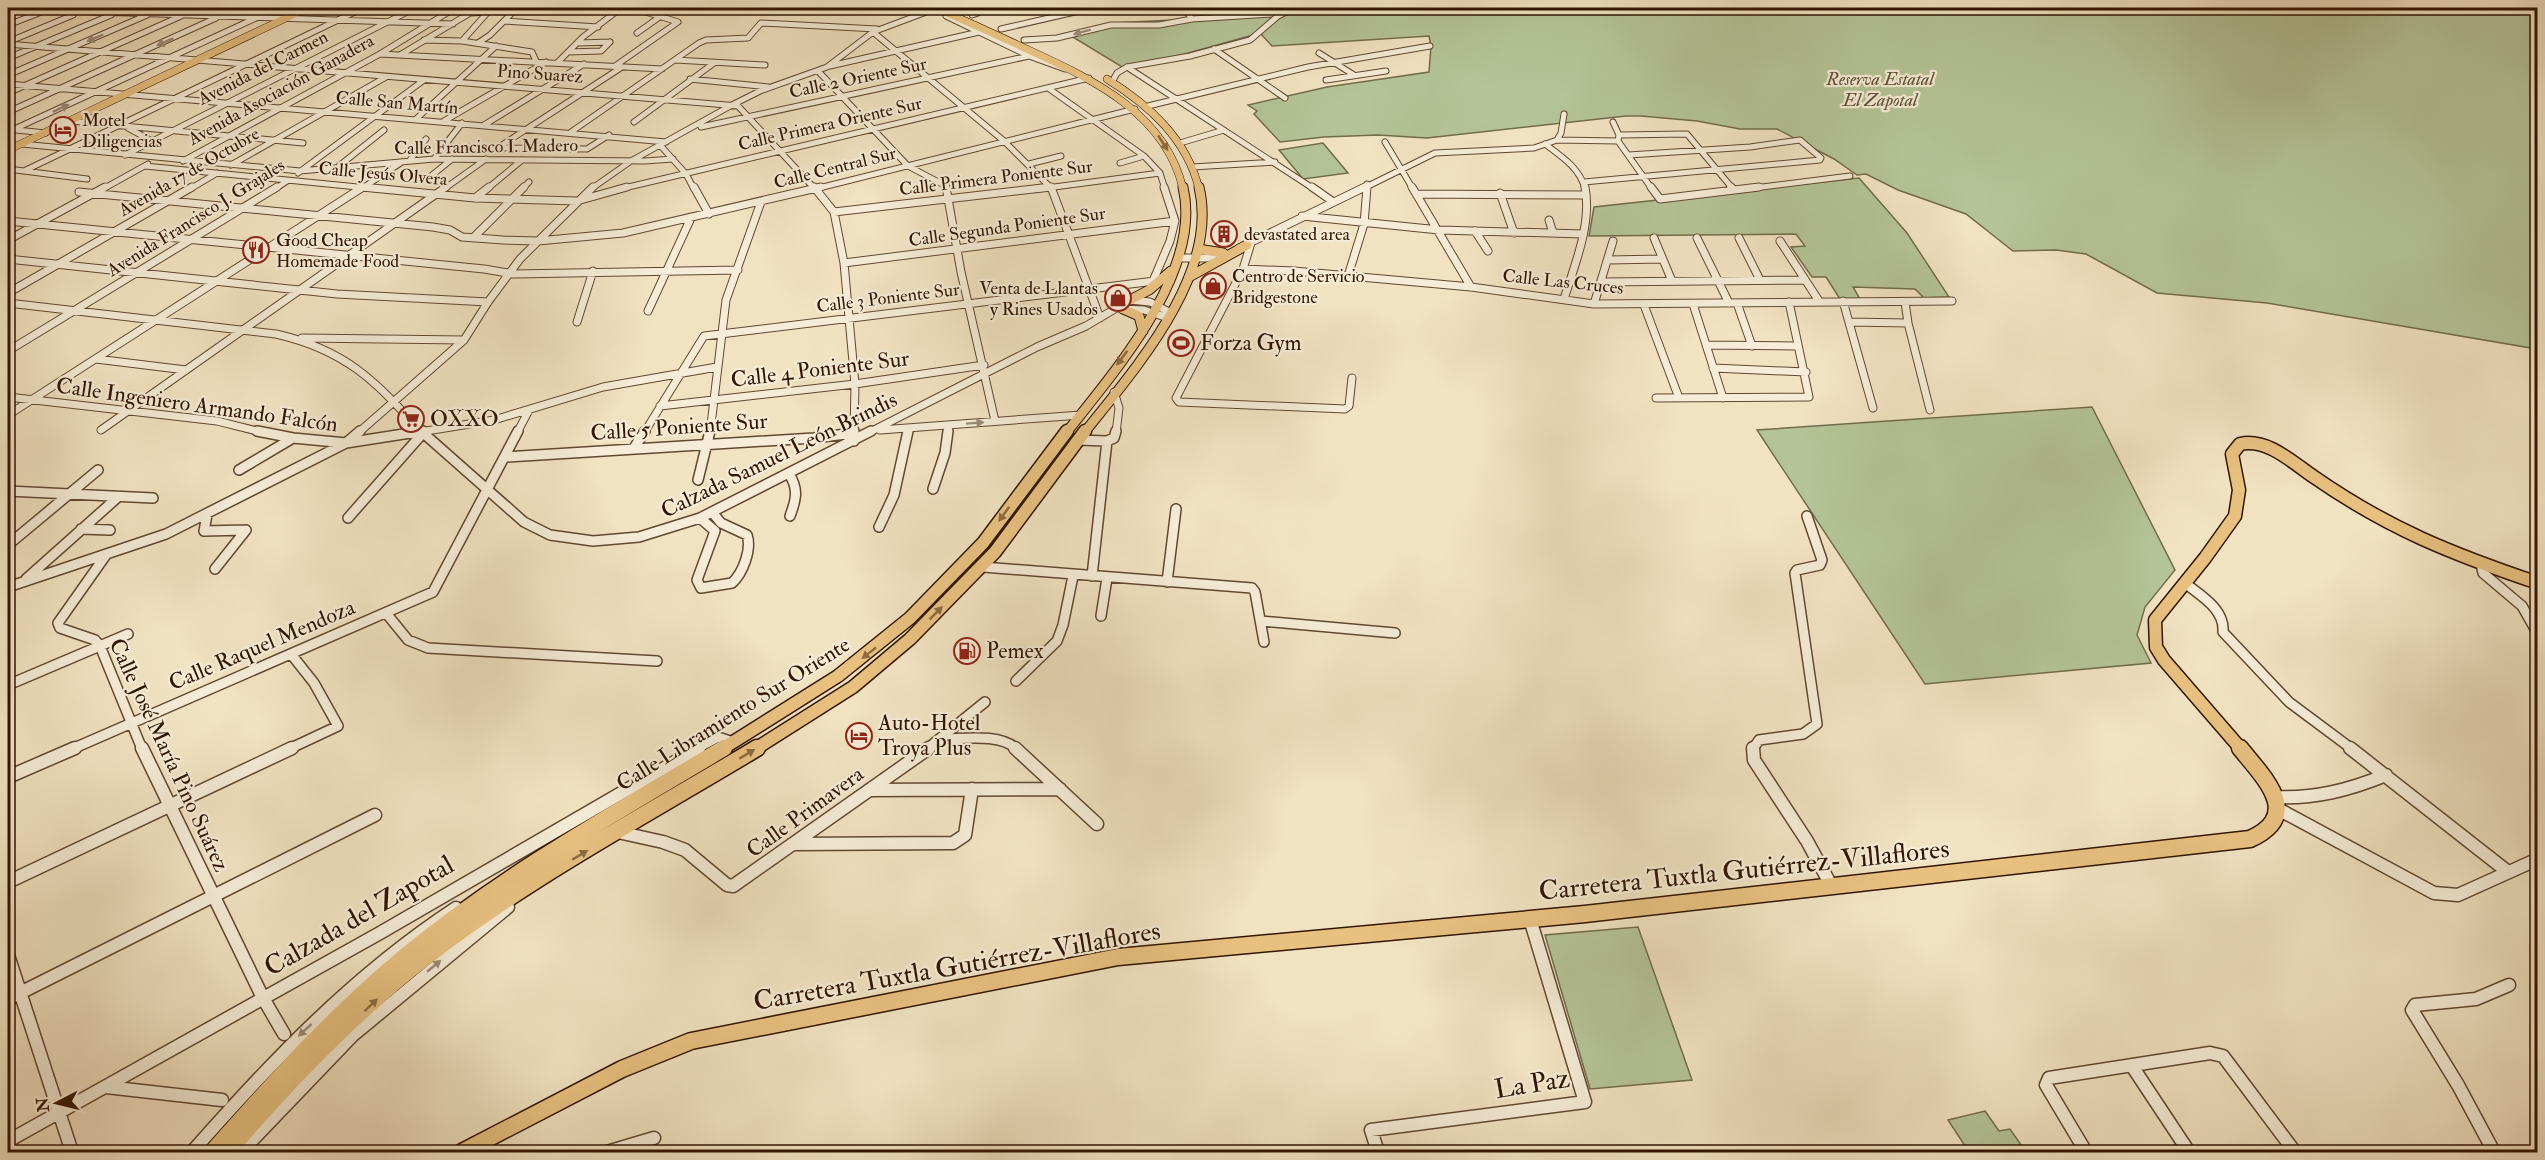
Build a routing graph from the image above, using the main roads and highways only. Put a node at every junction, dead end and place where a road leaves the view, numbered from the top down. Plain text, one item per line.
1 (301, 8) edge
2 (307, 8) edge
3 (935, 8) edge
4 (954, 8) edge
5 (970, 11) edge
6 (282, 18) junction
7 (122, 95) junction
8 (1142, 108) junction
9 (43, 132) junction
10 (8, 148) edge
11 (1249, 244) road end
12 (1223, 253) road end
13 (1196, 254) junction
14 (1177, 262) junction
15 (1189, 277) junction
16 (1130, 300) road end
17 (1118, 310) road end
18 (1143, 332) junction
19 (2538, 583) edge
20 (212, 1152) edge
21 (228, 1152) edge
22 (462, 1152) edge

1 - 6 main road
2 - 6 main road
3 - 8 main road, Calle Libramiento Sur Oriente
4 - 5 main road, Calle Libramiento Sur Oriente
5 - 8 main road, Calle Libramiento Sur Oriente
6 - 7 main road
7 - 9 main road
7 - 9 main road
8 - 13 main road, Calle Libramiento Sur Oriente
8 -> 14 main road, Calle Libramiento Sur Oriente
9 - 10 main road
9 - 10 main road
11 - 15 main road
12 - 13 main road
13 - 15 main road, Calle Libramiento Sur Oriente
14 - 16 main road
14 - 18 main road, Calle Libramiento Sur Oriente
21 -> 15 main road, Calle Libramiento Sur Oriente
17 - 18 main road
18 -> 20 main road, Calle Libramiento Sur Oriente
19 - 22 main road, Carretera Tuxtla Gutiérrez-Villaflores

